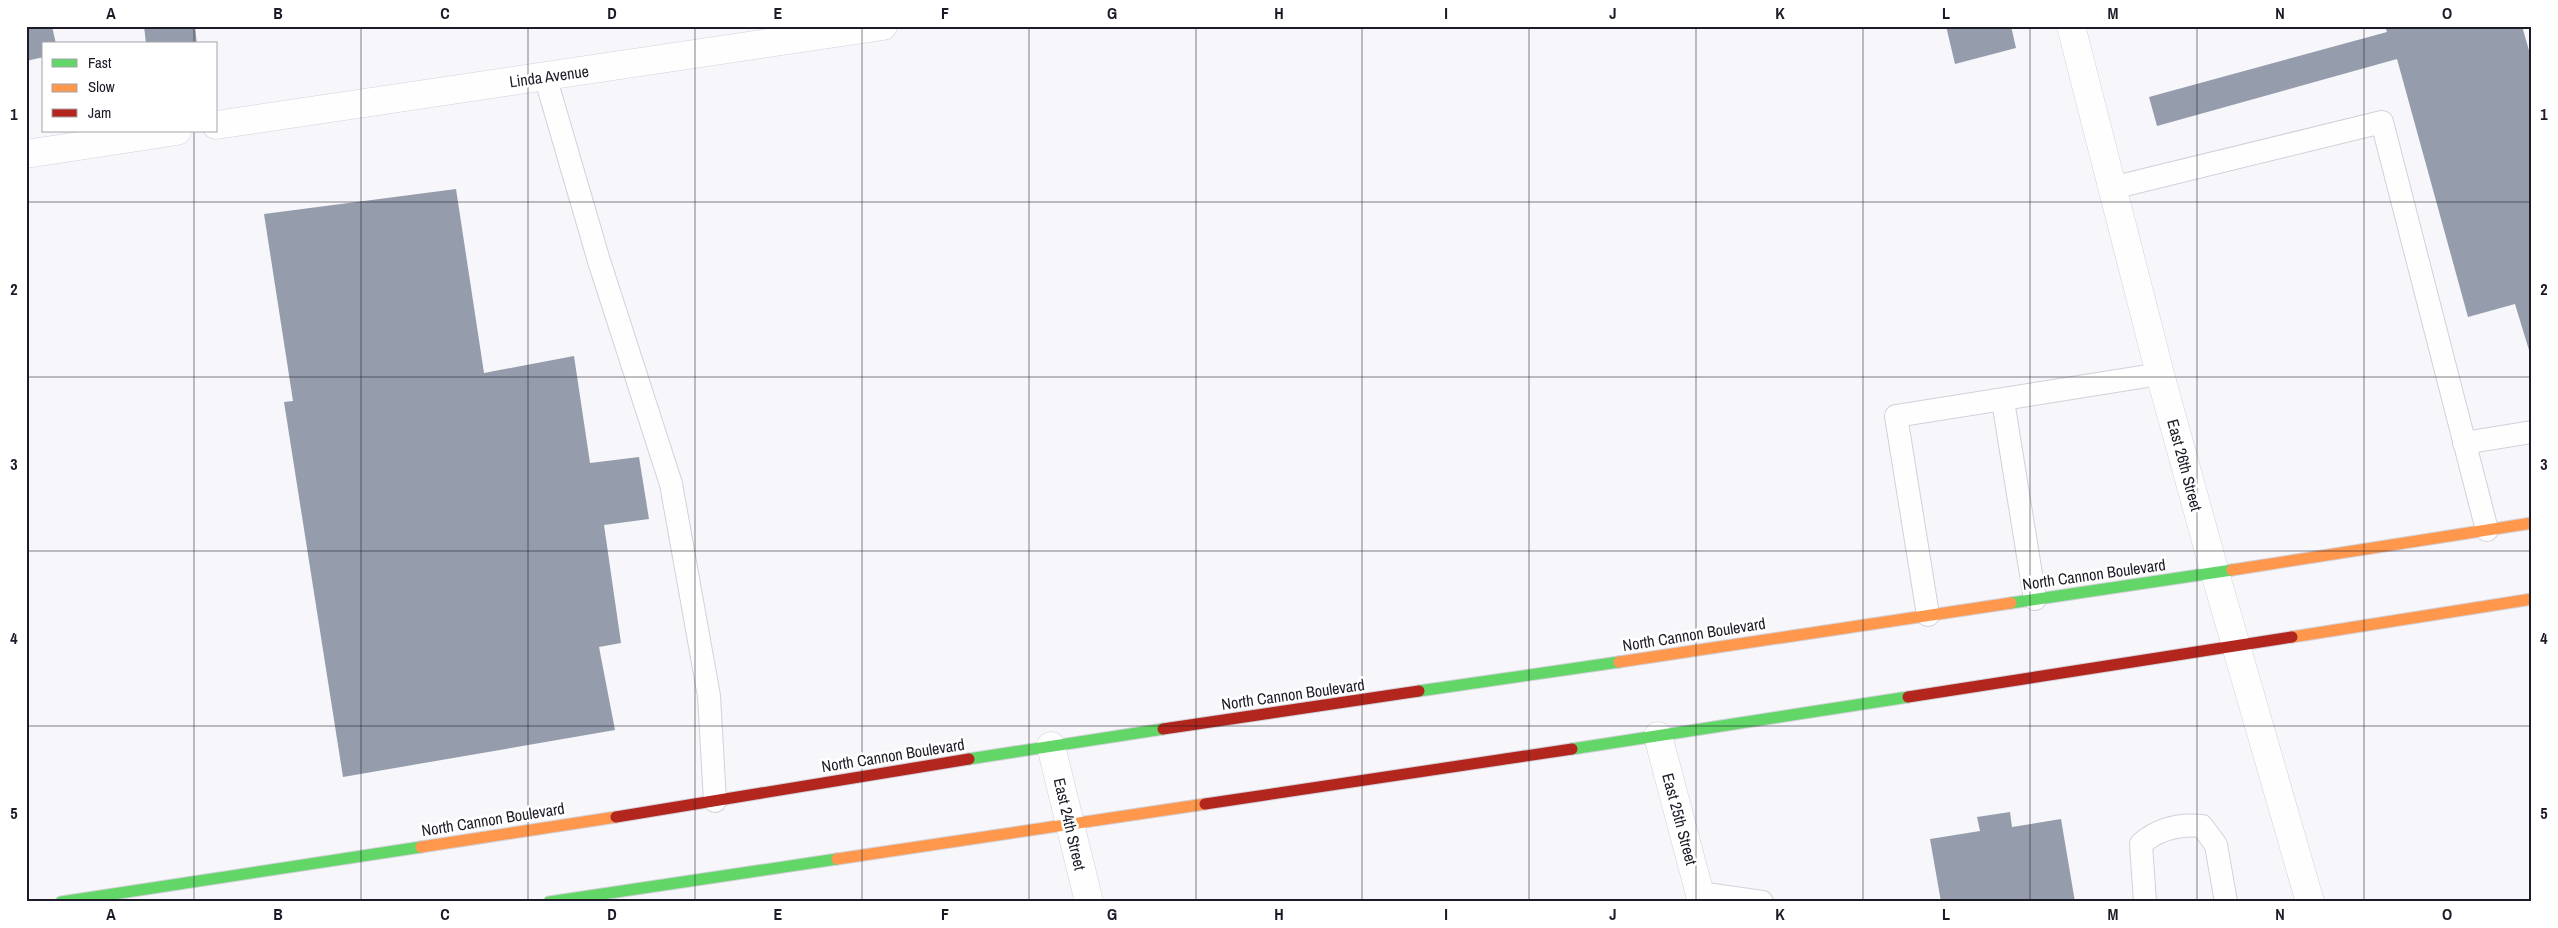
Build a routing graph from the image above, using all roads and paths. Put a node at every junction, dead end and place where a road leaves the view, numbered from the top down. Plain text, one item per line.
1 (883, 26) edge
2 (2071, 26) edge
3 (545, 76) junction
4 (218, 126) edge
5 (170, 132) edge
6 (26, 154) edge
7 (2112, 188) junction
8 (2160, 374) junction
9 (2003, 401) junction
10 (2532, 432) edge
11 (2464, 443) junction
12 (2532, 523) edge
13 (2486, 530) junction
14 (2215, 573) junction
15 (2035, 599) junction
16 (2532, 599) edge
17 (1928, 615) junction
18 (2236, 644) junction
19 (1658, 736) junction
20 (1051, 746) junction
21 (715, 801) junction
22 (1069, 824) junction
23 (1700, 898) edge
24 (61, 902) edge
25 (549, 902) edge
26 (1089, 902) edge
27 (1762, 902) edge
28 (2145, 902) edge
29 (2226, 902) edge
30 (2310, 902) edge

1 - 3 street, Linda Avenue
2 - 7 street, East 26th Street
3 - 4 street, Linda Avenue
3 - 21 lane
5 - 6 street
7 - 8 street, East 26th Street
7 - 11 lane
8 - 9 lane
8 - 14 street, East 26th Street
9 - 15 lane
9 - 17 lane
10 - 11 lane
11 - 13 lane
12 - 13 main road, North Cannon Boulevard
13 - 14 main road, North Cannon Boulevard
14 - 15 main road, North Cannon Boulevard
14 - 18 street, East 26th Street
15 - 17 main road, North Cannon Boulevard
16 - 18 main road
17 - 20 main road, North Cannon Boulevard
18 - 19 main road
18 - 30 street, East 26th Street
19 - 22 main road
19 - 23 street, East 25th Street
20 - 21 main road, North Cannon Boulevard
20 - 22 street, East 24th Street
21 - 24 main road, North Cannon Boulevard
22 - 25 main road
22 - 26 street, East 24th Street
23 - 27 lane
28 - 29 lane

